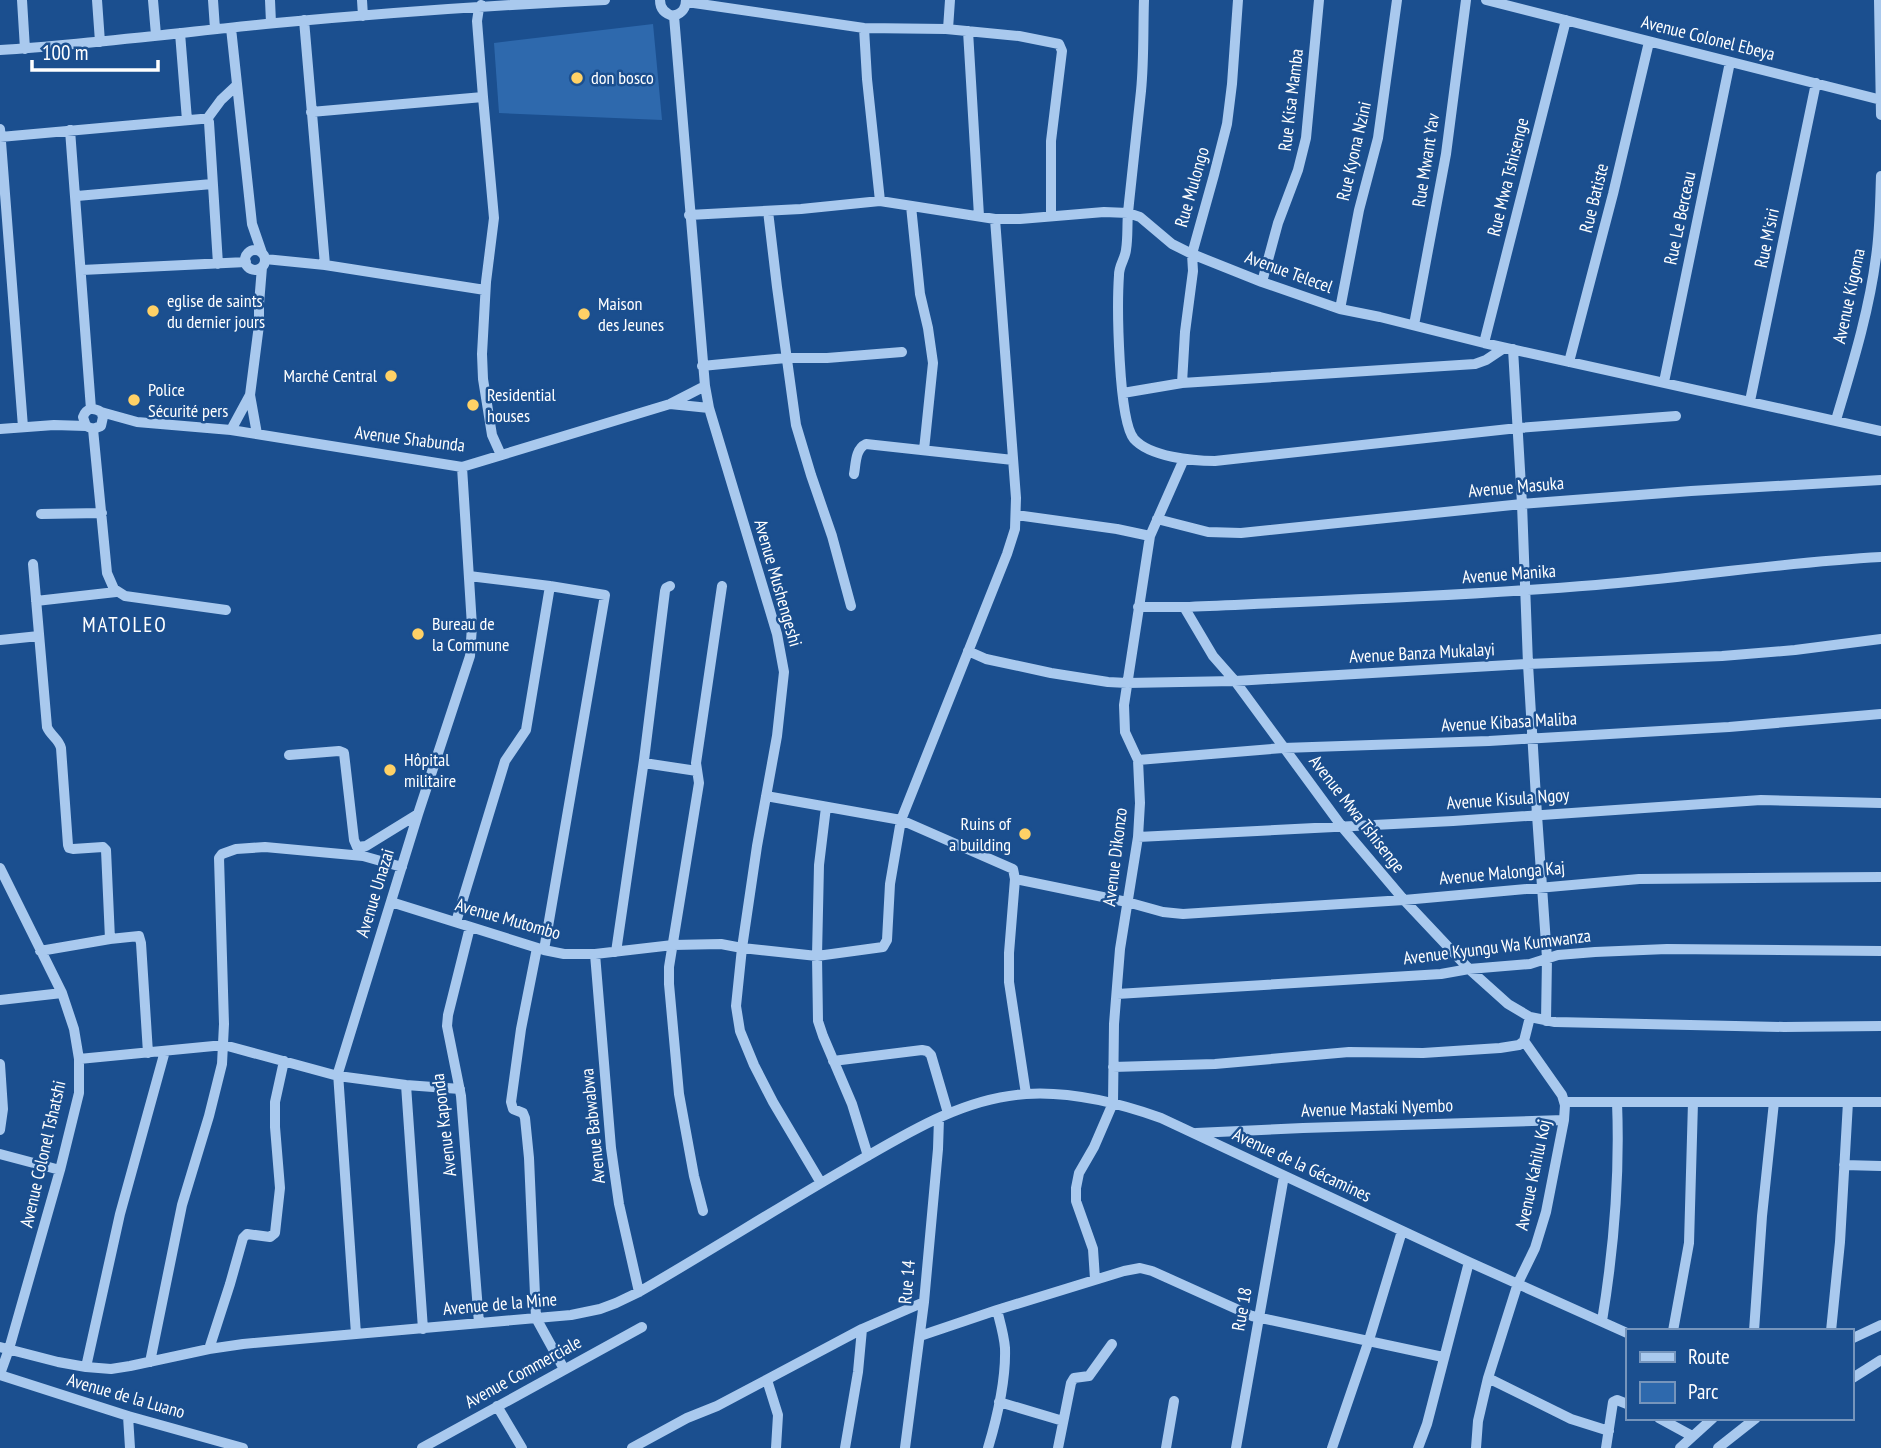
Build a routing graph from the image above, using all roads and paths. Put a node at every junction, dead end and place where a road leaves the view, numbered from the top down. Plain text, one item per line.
1 (22, 0) edge
2 (97, 0) edge
3 (153, 0) edge
4 (213, 0) edge
5 (270, 0) edge
6 (362, 0) edge
7 (602, 0) edge
8 (660, 0) edge
9 (950, 0) edge
10 (1144, 0) edge
11 (1238, 0) edge
12 (1319, 0) edge
13 (1397, 0) edge
14 (1466, 0) edge
15 (1486, 0) edge
16 (1879, 0) edge
17 (686, 1) edge
18 (482, 4) edge
19 (427, 5) edge
20 (1530, 5) edge
21 (363, 16) junction
22 (674, 16) junction
23 (304, 20) junction
24 (1566, 20) junction
25 (271, 23) junction
26 (231, 28) junction
27 (864, 28) junction
28 (215, 29) junction
29 (948, 29) junction
30 (968, 31) junction
31 (180, 33) junction
32 (156, 35) junction
33 (1881, 40) edge
34 (100, 42) junction
35 (1649, 42) junction
36 (25, 49) junction
37 (0, 50) edge
38 (1730, 62) junction
39 (1816, 83) junction
40 (237, 85) junction
41 (482, 97) junction
42 (1881, 100) edge
43 (311, 112) junction
44 (1881, 115) edge
45 (207, 119) junction
46 (187, 120) junction
47 (0, 129) edge
48 (70, 130) junction
49 (1, 136) edge
50 (1881, 176) edge
51 (212, 184) junction
52 (76, 196) junction
53 (880, 201) junction
54 (911, 206) junction
55 (768, 211) junction
56 (1128, 213) junction
57 (690, 215) junction
58 (1051, 215) junction
59 (979, 216) junction
60 (995, 219) junction
61 (252, 224) junction
62 (1192, 254) junction
63 (263, 260) junction
64 (247, 261) junction
65 (218, 264) junction
66 (326, 265) junction
67 (82, 270) junction
68 (1262, 282) junction
69 (485, 290) junction
70 (259, 304) junction
71 (1340, 309) junction
72 (1415, 325) junction
73 (1484, 343) junction
74 (1508, 349) junction
75 (902, 352) dead end
76 (786, 358) junction
77 (1569, 362) junction
78 (702, 366) junction
79 (1664, 382) junction
80 (1182, 383) junction
81 (705, 386) junction
82 (1123, 393) junction
83 (250, 395) junction
84 (1750, 401) junction
85 (670, 404) junction
86 (709, 408) junction
87 (92, 411) junction
88 (1676, 416) dead end
89 (1836, 420) junction
90 (137, 422) junction
91 (54, 425) junction
92 (23, 427) junction
93 (93, 427) junction
94 (1518, 428) junction
95 (0, 429) edge
96 (231, 430) junction
97 (1881, 431) edge
98 (257, 434) junction
99 (924, 450) junction
100 (501, 455) junction
101 (1184, 459) junction
102 (1013, 460) junction
103 (462, 467) junction
104 (854, 474) dead end
105 (1881, 480) edge
106 (1522, 504) junction
107 (102, 513) junction
108 (41, 514) dead end
109 (1016, 515) junction
110 (1157, 519) junction
111 (1150, 536) junction
112 (1881, 557) edge
113 (33, 564) dead end
114 (469, 576) junction
115 (550, 586) junction
116 (670, 586) dead end
117 (722, 586) dead end
118 (1525, 591) junction
119 (117, 592) junction
120 (36, 601) junction
121 (851, 606) dead end
122 (1138, 607) junction
123 (1184, 607) junction
124 (226, 610) dead end
125 (39, 636) junction
126 (1881, 639) edge
127 (0, 640) edge
128 (968, 651) junction
129 (1528, 664) junction
130 (1235, 681) junction
131 (1127, 683) junction
132 (1881, 714) edge
133 (1533, 738) junction
134 (1283, 748) junction
135 (289, 755) dead end
136 (1138, 760) junction
137 (644, 763) junction
138 (697, 771) junction
139 (765, 796) junction
140 (1881, 803) edge
141 (826, 807) junction
142 (418, 814) junction
143 (1537, 815) junction
144 (901, 820) junction
145 (1343, 828) junction
146 (1138, 837) junction
147 (402, 867) junction
148 (0, 868) edge
149 (1881, 877) edge
150 (1015, 879) junction
151 (1542, 887) junction
152 (1404, 900) junction
153 (391, 902) junction
154 (1128, 902) junction
155 (456, 922) junction
156 (470, 927) junction
157 (110, 939) junction
158 (673, 944) junction
159 (742, 948) junction
160 (541, 949) junction
161 (40, 951) junction
162 (1881, 951) edge
163 (616, 952) junction
164 (594, 954) junction
165 (817, 956) junction
166 (1547, 958) junction
167 (1469, 970) junction
168 (62, 993) junction
169 (1117, 994) junction
170 (0, 1000) edge
171 (1530, 1017) junction
172 (1546, 1021) junction
173 (1881, 1026) edge
174 (1524, 1041) junction
175 (224, 1045) junction
176 (165, 1051) junction
177 (148, 1053) junction
178 (79, 1059) junction
179 (284, 1061) junction
180 (833, 1061) junction
181 (0, 1064) edge
182 (1113, 1067) junction
183 (338, 1076) junction
184 (406, 1086) junction
185 (460, 1089) junction
186 (1026, 1094) junction
187 (1565, 1102) junction
188 (1618, 1102) junction
189 (1693, 1102) junction
190 (1774, 1102) junction
191 (1848, 1102) junction
192 (1881, 1102) edge
193 (1113, 1103) junction
194 (943, 1115) junction
195 (1564, 1120) junction
196 (0, 1130) edge
197 (1193, 1133) junction
198 (0, 1154) edge
199 (868, 1156) junction
200 (1844, 1165) junction
201 (1881, 1166) edge
202 (60, 1170) junction
203 (1284, 1176) junction
204 (821, 1183) junction
205 (704, 1211) dead end
206 (1402, 1231) junction
207 (1469, 1262) junction
208 (1096, 1279) junction
209 (1518, 1283) junction
210 (639, 1292) junction
211 (924, 1302) junction
212 (997, 1310) junction
213 (1258, 1317) junction
214 (536, 1318) junction
215 (1602, 1321) junction
216 (479, 1323) junction
217 (1881, 1325) edge
218 (642, 1327) dead end
219 (423, 1329) junction
220 (862, 1329) junction
221 (1674, 1329) edge
222 (1754, 1329) edge
223 (1831, 1329) edge
224 (1626, 1333) edge
225 (356, 1334) junction
226 (920, 1336) junction
227 (1853, 1338) edge
228 (1369, 1340) junction
229 (1112, 1345) dead end
230 (5, 1348) edge
231 (209, 1349) junction
232 (1443, 1357) junction
233 (1881, 1360) edge
234 (150, 1362) junction
235 (86, 1367) junction
236 (564, 1369) junction
237 (0, 1375) edge
238 (1488, 1378) junction
239 (1853, 1378) edge
240 (767, 1380) junction
241 (1174, 1401) dead end
242 (999, 1402) junction
243 (1626, 1404) edge
244 (497, 1406) junction
245 (128, 1416) junction
246 (1663, 1420) edge
247 (1711, 1420) edge
248 (1753, 1420) edge
249 (1063, 1421) junction
250 (1609, 1431) junction
251 (1692, 1436) junction
252 (222, 1445) edge
253 (1333, 1445) edge
254 (1061, 1447) edge
255 (130, 1448) edge
256 (243, 1448) edge
257 (422, 1448) edge
258 (522, 1448) edge
259 (632, 1448) edge
260 (776, 1448) edge
261 (845, 1448) edge
262 (905, 1448) edge
263 (988, 1448) edge
264 (1166, 1448) edge
265 (1236, 1448) edge
266 (1345, 1448) edge
267 (1418, 1448) edge
268 (1476, 1448) edge
269 (1606, 1448) edge
270 (1680, 1448) edge
271 (1718, 1448) edge

1 - 36 street
2 - 34 street
3 - 32 street
4 - 28 street
5 - 25 street
6 - 21 street
7 - 18 street
8 - 22 street
9 - 29 street
10 - 56 street
11 - 62 street, Rue Mulongo
12 - 68 street, Rue Kisa Mamba
13 - 71 street, Rue Kyona Nzini
14 - 72 street, Rue Mwant Yav
15 - 20 street, Avenue Colonel Ebeya
16 - 33 street
17 - 22 street
17 - 27 street
18 - 19 street
18 - 41 street
19 - 21 street
20 - 24 street, Avenue Colonel Ebeya
21 - 23 street
22 - 57 street, Avenue Mushengeshi
23 - 25 street
23 - 43 street
24 - 35 street, Avenue Colonel Ebeya
24 - 73 street, Rue Mwa Tshisenge
25 - 26 street
26 - 28 street
26 - 40 street
27 - 29 street
27 - 53 street
28 - 31 street
29 - 30 street
30 - 58 street
30 - 59 street
31 - 32 street
31 - 46 street
32 - 34 street
33 - 42 street
34 - 36 street
35 - 38 street, Avenue Colonel Ebeya
35 - 77 street, Rue Batiste
36 - 37 street
38 - 39 street, Avenue Colonel Ebeya
38 - 79 street, Rue Le Berceau
39 - 42 street, Avenue Colonel Ebeya
39 - 84 street, Rue M'siri
40 - 45 street
40 - 61 street
41 - 43 street
41 - 69 street
42 - 44 street
43 - 66 street
45 - 46 street
45 - 51 street
46 - 48 street
47 - 49 street
48 - 49 street
48 - 52 street
49 - 92 street
50 - 89 street, Avenue Kigoma
51 - 52 street
51 - 65 street
52 - 67 street
53 - 54 street
53 - 55 street
54 - 59 street
54 - 99 street
55 - 57 street
55 - 76 street
56 - 58 street
56 - 62 street, Avenue Telecel
56 - 82 street
57 - 78 street, Avenue Mushengeshi
58 - 60 street
59 - 60 street
60 - 102 street
61 - 63 street
61 - 64 street
62 - 68 street, Avenue Telecel
62 - 80 street, Rue Mulongo
63 - 64 street
63 - 64 street
63 - 66 street
63 - 70 street
64 - 65 street
64 - 70 street
65 - 67 street
66 - 69 street
67 - 87 street
68 - 71 street, Avenue Telecel
69 - 100 street
70 - 83 street
71 - 72 street, Avenue Telecel
72 - 73 street, Avenue Telecel
73 - 74 street, Avenue Telecel
74 - 77 street, Avenue Telecel
74 - 80 street
74 - 94 street
75 - 76 street
76 - 78 street
76 - 121 street
77 - 79 street, Avenue Telecel
78 - 81 street, Avenue Mushengeshi
79 - 84 street, Avenue Telecel
80 - 82 street
81 - 85 street
81 - 86 street, Avenue Mushengeshi
82 - 101 street
83 - 96 street
83 - 98 street
84 - 89 street, Avenue Telecel
85 - 86 street
85 - 100 street, Avenue Shabunda
86 - 139 street, Avenue Mushengeshi
87 - 90 street
87 - 91 street
87 - 93 street
87 - 93 street
88 - 94 street
89 - 97 street, Avenue Telecel
90 - 93 street
90 - 96 street, Avenue Shabunda
91 - 92 street
91 - 93 street
92 - 95 street
93 - 107 street
94 - 101 street
94 - 106 street
96 - 98 street, Avenue Shabunda
98 - 103 street, Avenue Shabunda
99 - 102 street
99 - 104 street
100 - 103 street, Avenue Shabunda
101 - 110 street, Avenue Dikonzo
102 - 109 street
103 - 114 street, Avenue Unazai
105 - 106 street, Avenue Masuka
106 - 110 street, Avenue Masuka
106 - 118 street
107 - 108 street
107 - 119 street
109 - 111 street
109 - 128 street
110 - 111 street, Avenue Dikonzo
111 - 122 street, Avenue Dikonzo
112 - 118 street, Avenue Manika
113 - 120 street
114 - 115 street
114 - 142 street, Avenue Unazai
115 - 155 street
115 - 160 street
116 - 137 street
117 - 138 street
118 - 123 street, Avenue Manika
118 - 129 street
119 - 120 street
119 - 124 street
120 - 125 street
122 - 123 street, Avenue Manika
122 - 131 street, Avenue Dikonzo
123 - 130 street, Avenue Mwa Tshisenge
125 - 127 street
125 - 157 street
126 - 129 street, Avenue Banza Mukalayi
128 - 131 street, Avenue Banza Mukalayi
128 - 144 street
129 - 130 street, Avenue Banza Mukalayi
129 - 133 street
130 - 131 street, Avenue Banza Mukalayi
130 - 134 street, Avenue Mwa Tshisenge
131 - 136 street, Avenue Dikonzo
132 - 133 street, Avenue Kibasa Maliba
133 - 134 street, Avenue Kibasa Maliba
133 - 143 street
134 - 136 street, Avenue Kibasa Maliba
134 - 145 street, Avenue Mwa Tshisenge
135 - 142 street
136 - 146 street, Avenue Dikonzo
137 - 138 street
137 - 163 street
138 - 158 street
139 - 141 street
139 - 159 street, Avenue Mushengeshi
140 - 143 street, Avenue Kisula Ngoy
141 - 144 street
141 - 165 street
142 - 147 street, Avenue Unazai
143 - 145 street, Avenue Kisula Ngoy
143 - 151 street
144 - 150 street
144 - 165 street, Avenue Mutombo
145 - 146 street, Avenue Kisula Ngoy
145 - 152 street, Avenue Mwa Tshisenge
146 - 154 street, Avenue Dikonzo
147 - 153 street, Avenue Unazai
147 - 175 street
148 - 161 street, Avenue Colonel Tshatshi
149 - 151 street, Avenue Malonga Kaj
150 - 154 street, Avenue Malonga Kaj
150 - 186 street
151 - 152 street, Avenue Malonga Kaj
151 - 166 street
152 - 154 street, Avenue Malonga Kaj
152 - 167 street, Avenue Mwa Tshisenge
153 - 155 street, Avenue Mutombo
153 - 183 street, Avenue Unazai
154 - 169 street, Avenue Dikonzo
155 - 156 street, Avenue Mutombo
156 - 160 street, Avenue Mutombo
156 - 185 street, Avenue Kaponda
157 - 161 street
157 - 177 street
158 - 159 street, Avenue Mutombo
158 - 163 street, Avenue Mutombo
158 - 205 street
159 - 165 street, Avenue Mutombo
159 - 204 street, Avenue Mushengeshi
160 - 164 street, Avenue Mutombo
160 - 214 street
161 - 168 street, Avenue Colonel Tshatshi
162 - 166 street, Avenue Kyungu Wa Kumwanza
163 - 164 street, Avenue Mutombo
164 - 210 street, Avenue Babwabwa
165 - 180 street
166 - 167 street, Avenue Kyungu Wa Kumwanza
166 - 172 street
167 - 169 street, Avenue Kyungu Wa Kumwanza
167 - 171 street, Avenue Mwa Tshisenge
168 - 170 street
168 - 178 street, Avenue Colonel Tshatshi
169 - 182 street, Avenue Dikonzo
171 - 172 street, Avenue Mwa Tshisenge
171 - 174 street
172 - 173 street, Avenue Mwa Tshisenge
174 - 182 street
174 - 187 street, Avenue Kahilu Koj
175 - 176 street
175 - 179 street
175 - 234 street
176 - 177 street
176 - 235 street
177 - 178 street
178 - 202 street, Avenue Colonel Tshatshi
179 - 183 street
179 - 231 street
180 - 194 street, Rue 14
180 - 199 street
181 - 196 street
182 - 193 street, Avenue Dikonzo
183 - 184 street
183 - 225 street, Avenue Unazai
184 - 185 street
184 - 219 street
185 - 216 street, Avenue Kaponda
186 - 193 street, Avenue de la Gécamines
186 - 194 street, Avenue de la Gécamines
187 - 188 street
187 - 195 street, Avenue Kahilu Koj
188 - 189 street
188 - 215 street
189 - 190 street
189 - 221 street
190 - 191 street
190 - 222 street
191 - 192 street
191 - 200 street
193 - 197 street, Avenue de la Gécamines
193 - 208 street
194 - 199 street, Avenue de la Mine
194 - 211 street, Rue 14
195 - 197 street, Avenue Mastaki Nyembo
195 - 209 street, Avenue Kahilu Koj
197 - 203 street, Avenue de la Gécamines
198 - 202 street
199 - 204 street, Avenue de la Mine
200 - 201 street
200 - 223 street
202 - 230 street, Avenue Colonel Tshatshi
203 - 206 street, Avenue de la Gécamines
203 - 213 street, Rue 18
204 - 210 street, Avenue de la Mine
206 - 207 street, Avenue de la Gécamines
206 - 228 street
207 - 209 street, Avenue de la Gécamines
207 - 232 street
208 - 212 street
208 - 213 street
209 - 215 street, Avenue de la Gécamines
209 - 238 street, Avenue Kahilu Koj
210 - 214 street, Avenue de la Mine
211 - 220 street
211 - 226 street, Rue 14
212 - 226 street
212 - 242 street
213 - 228 street
213 - 265 street, Rue 18
214 - 216 street, Avenue de la Mine
214 - 236 street
215 - 224 street, Avenue de la Gécamines
216 - 219 street, Avenue de la Mine
217 - 227 street
218 - 236 street, Avenue Commerciale
219 - 225 street, Avenue de la Mine
220 - 240 street
220 - 261 street
225 - 231 street, Avenue de la Mine
226 - 262 street, Rue 14
228 - 232 street
228 - 253 street
229 - 249 street
230 - 235 street, Avenue de la Mine
230 - 237 street, Avenue Colonel Tshatshi
231 - 234 street, Avenue de la Mine
232 - 267 street
233 - 239 street
234 - 235 street, Avenue de la Mine
236 - 244 street, Avenue Commerciale
237 - 245 street, Avenue de la Luano
238 - 250 street
238 - 268 street, Avenue Kahilu Koj
240 - 259 street
240 - 260 street
241 - 264 street
242 - 249 street
242 - 263 street
243 - 250 street
244 - 257 street, Avenue Commerciale
244 - 258 street
245 - 252 street, Avenue de la Luano
245 - 255 street
246 - 251 street
247 - 251 street
248 - 271 street
249 - 254 street
250 - 269 street
251 - 270 street
252 - 256 street, Avenue de la Luano
253 - 266 street

